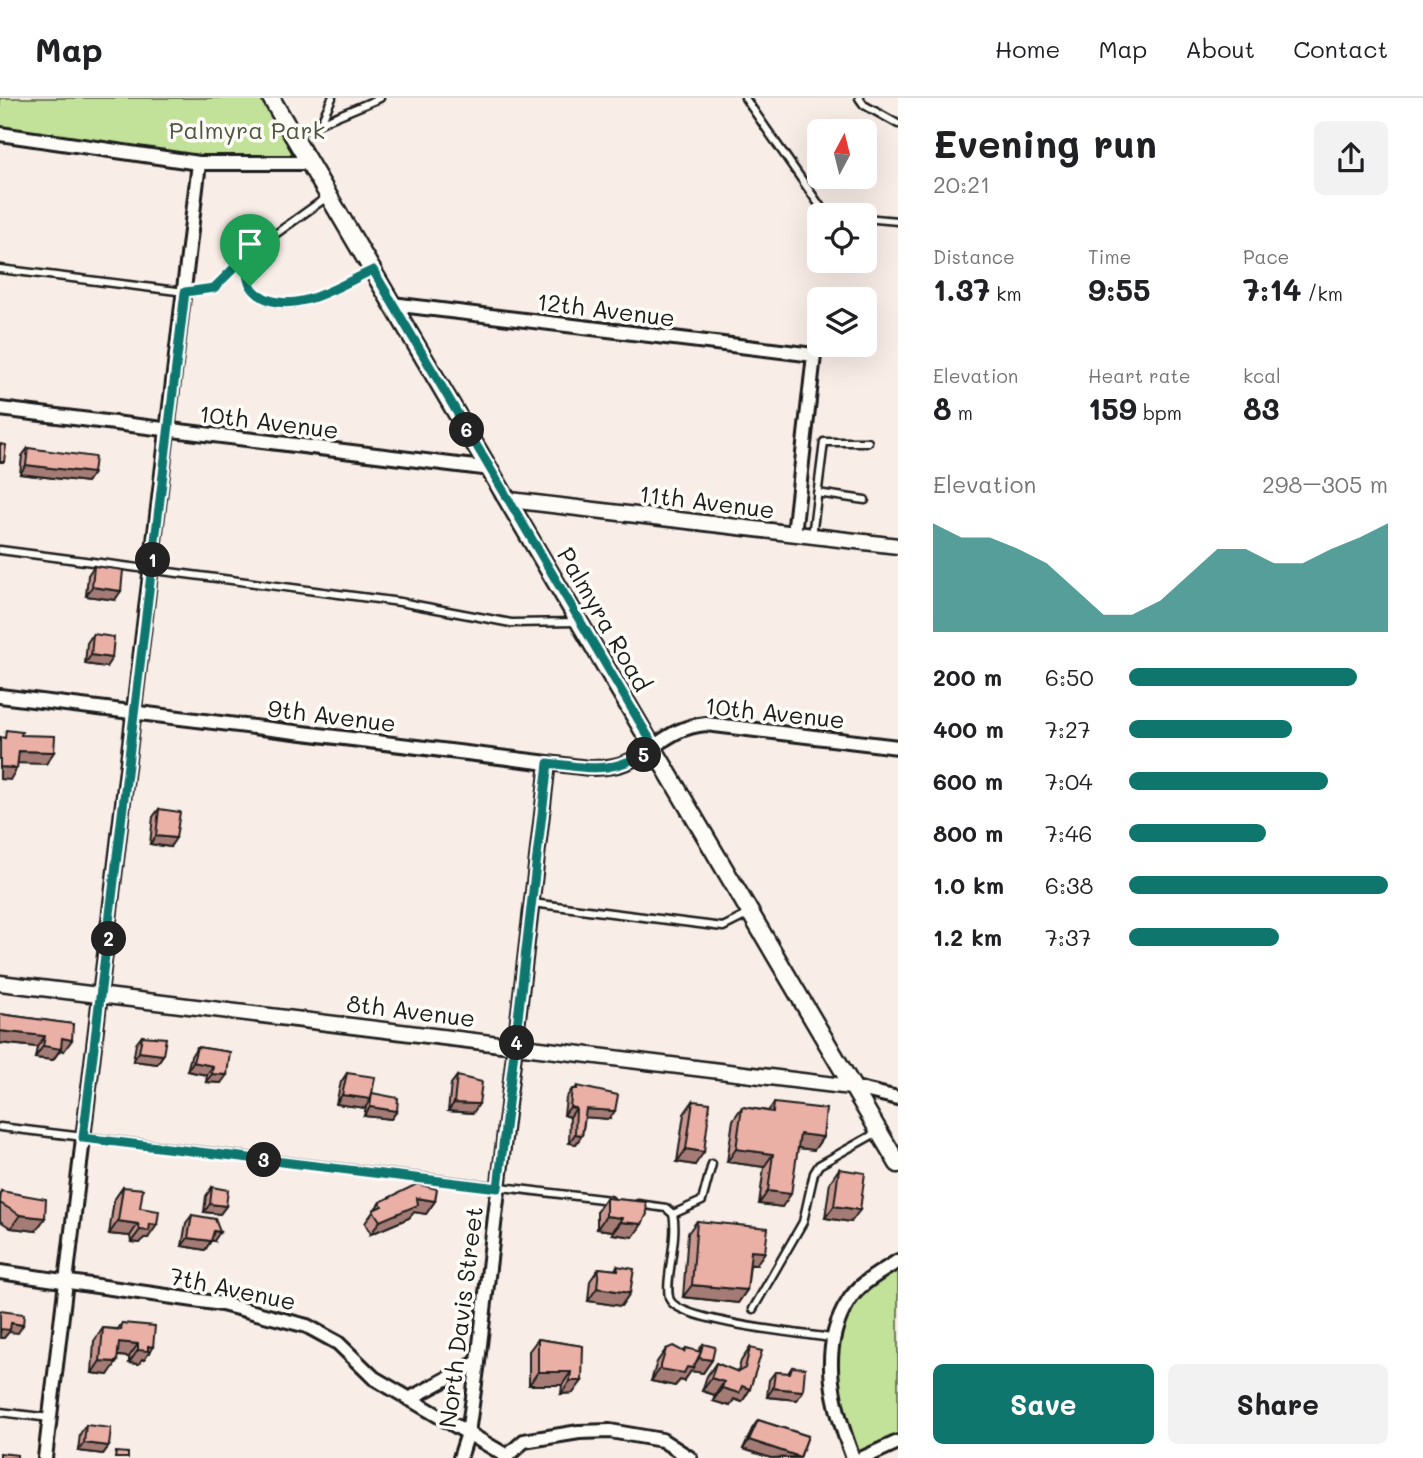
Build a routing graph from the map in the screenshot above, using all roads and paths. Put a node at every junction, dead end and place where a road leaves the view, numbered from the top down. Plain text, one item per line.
1 (271, 98) edge
2 (332, 98) edge
3 (380, 98) edge
4 (745, 98) edge
5 (859, 98) edge
6 (320, 123) junction
7 (898, 124) edge
8 (0, 134) edge
9 (293, 135) junction
10 (199, 163) junction
11 (309, 163) junction
12 (329, 196) junction
13 (817, 203) edge
14 (877, 219) edge
15 (898, 221) edge
16 (249, 253) junction
17 (0, 269) edge
18 (373, 270) junction
19 (185, 292) junction
20 (393, 303) junction
21 (0, 409) edge
22 (169, 430) junction
23 (868, 443) dead end
24 (491, 469) junction
25 (817, 494) junction
26 (510, 500) junction
27 (865, 500) dead end
28 (794, 534) junction
29 (812, 536) junction
30 (898, 546) edge
31 (0, 551) edge
32 (152, 569) junction
33 (580, 622) junction
34 (0, 696) edge
35 (134, 713) junction
36 (898, 747) edge
37 (655, 748) junction
38 (548, 763) junction
39 (532, 903) junction
40 (749, 914) junction
41 (0, 983) edge
42 (103, 995) junction
43 (517, 1046) junction
44 (851, 1087) junction
45 (898, 1098) edge
46 (0, 1127) edge
47 (878, 1132) junction
48 (83, 1138) junction
49 (712, 1164) dead end
50 (898, 1164) edge
51 (498, 1188) junction
52 (618, 1201) edge
53 (631, 1203) edge
54 (673, 1214) junction
55 (898, 1261) edge
56 (0, 1272) edge
57 (68, 1279) junction
58 (753, 1309) dead end
59 (832, 1338) junction
60 (478, 1362) junction
61 (409, 1399) junction
62 (0, 1412) edge
63 (50, 1418) junction
64 (468, 1433) junction
65 (898, 1442) edge
66 (506, 1457) edge
67 (45, 1458) edge
68 (460, 1458) edge
69 (690, 1458) edge
70 (853, 1458) edge
71 (863, 1458) edge

1 - 9 main road, Palmyra Road
2 - 6 lane
3 - 6 lane
4 - 13 lane
5 - 7 lane
6 - 9 lane
8 - 10 street
9 - 11 main road, Palmyra Road
10 - 11 street
10 - 19 street
11 - 12 main road, Palmyra Road
12 - 16 lane
12 - 18 main road, Palmyra Road
14 - 15 lane
16 - 18 lane
16 - 19 lane
17 - 19 lane
18 - 20 main road, Palmyra Road
19 - 22 street
20 - 24 main road, Palmyra Road
20 - 28 street, 12th Avenue
21 - 22 street, 10th Avenue
22 - 24 street, 10th Avenue
22 - 32 street
23 - 25 lane
24 - 26 main road, Palmyra Road
25 - 27 lane
25 - 29 lane
26 - 28 street, 11th Avenue
26 - 33 main road, Palmyra Road
28 - 29 street, 11th Avenue
29 - 30 street, 11th Avenue
31 - 32 lane
32 - 33 lane
32 - 35 street
33 - 37 main road, Palmyra Road
34 - 35 street, 9th Avenue
35 - 38 street, 9th Avenue
35 - 42 street
36 - 37 street, 10th Avenue
37 - 38 street, 9th Avenue
37 - 40 main road, Palmyra Road
38 - 39 street, North Davis Street
39 - 40 lane
39 - 43 street, North Davis Street
40 - 44 main road, Palmyra Road
41 - 42 street, 8th Avenue
42 - 43 street, 8th Avenue
42 - 48 street
43 - 44 street, 8th Avenue
43 - 51 street, North Davis Street
44 - 45 street, 8th Avenue
44 - 47 main road, Palmyra Road
46 - 48 lane
47 - 50 main road, Palmyra Road
47 - 58 lane
48 - 51 lane
48 - 57 street
49 - 54 lane
51 - 52 lane
51 - 60 street, North Davis Street
53 - 54 lane
54 - 59 lane
55 - 59 street
56 - 57 street, 7th Avenue
57 - 61 street, 7th Avenue
57 - 63 street
59 - 70 street
60 - 61 street
60 - 64 street, North Davis Street
61 - 64 street, 7th Avenue
62 - 63 lane
63 - 67 street
64 - 66 street, 7th Avenue
64 - 68 street, North Davis Street
65 - 71 street
66 - 69 street

